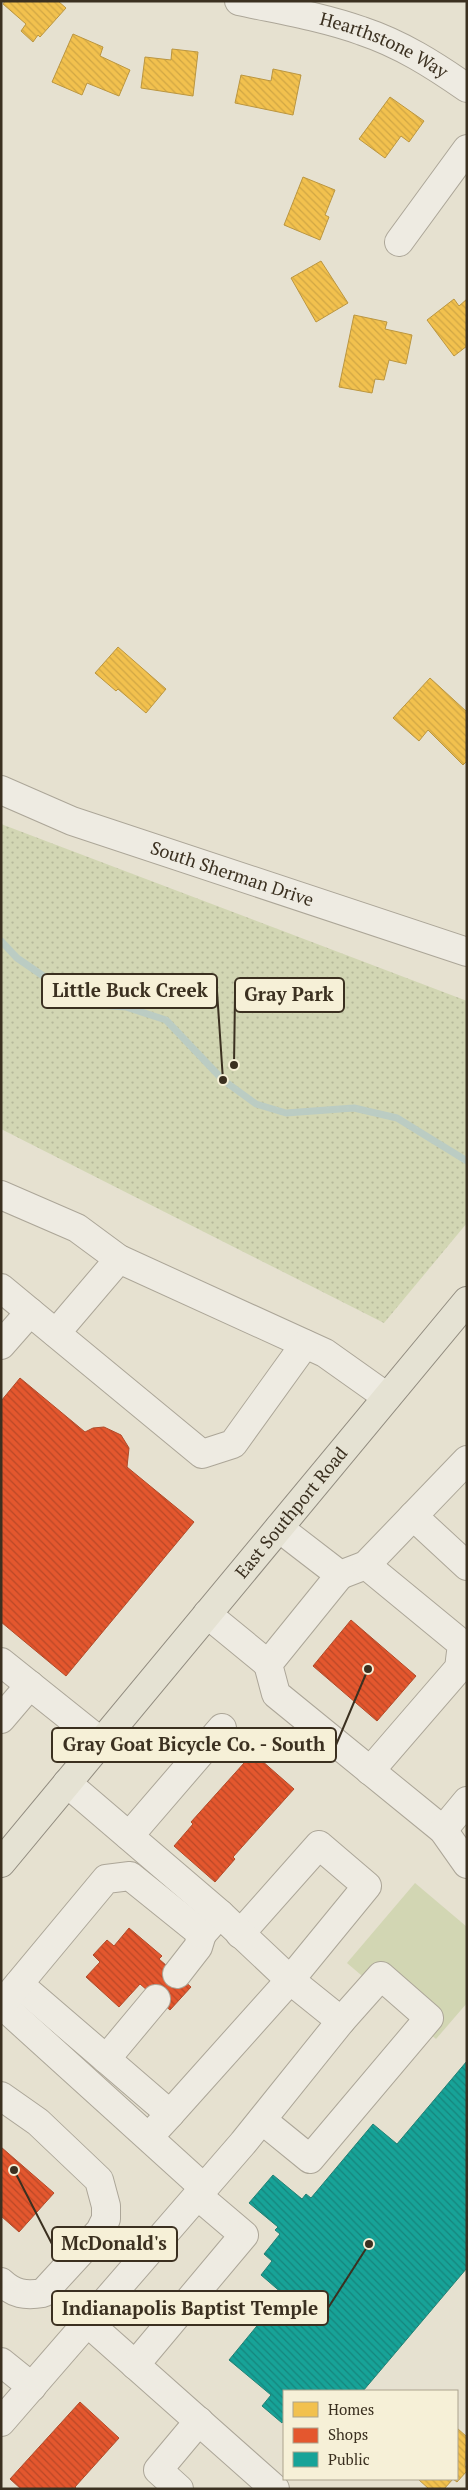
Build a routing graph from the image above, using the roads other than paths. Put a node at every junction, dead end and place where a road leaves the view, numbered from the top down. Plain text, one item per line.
1 (239, 1) edge
2 (467, 88) edge
3 (467, 149) edge
4 (399, 242) dead end
5 (1, 790) edge
6 (467, 952) edge
7 (1, 1195) edge
8 (119, 1259) junction
9 (1, 1288) edge
10 (467, 1301) edge
11 (30, 1312) junction
12 (56, 1333) junction
13 (305, 1344) junction
14 (1, 1345) edge
15 (387, 1397) junction
16 (464, 1469) edge
17 (412, 1516) junction
18 (279, 1528) junction
19 (366, 1565) junction
20 (467, 1566) edge
21 (340, 1575) junction
22 (207, 1614) junction
23 (465, 1644) edge
24 (1, 1662) edge
25 (268, 1664) junction
26 (30, 1685) junction
27 (1, 1719) edge
28 (222, 1728) dead end
29 (101, 1742) junction
30 (370, 1771) junction
31 (67, 1783) junction
32 (467, 1801) edge
33 (442, 1830) junction
34 (129, 1836) junction
35 (1, 1863) edge
36 (467, 1864) edge
37 (220, 1914) junction
38 (202, 1934) junction
39 (240, 1934) junction
40 (177, 1974) dead end
41 (290, 1980) junction
42 (7, 1997) edge
43 (156, 1999) dead end
44 (341, 2021) junction
45 (106, 2059) junction
46 (1, 2096) edge
47 (170, 2114) junction
48 (262, 2120) junction
49 (148, 2138) junction
50 (201, 2192) junction
51 (1, 2282) edge
52 (88, 2322) junction
53 (1, 2362) edge
54 (135, 2365) junction
55 (32, 2387) junction
56 (200, 2421) junction
57 (1, 2422) edge
58 (179, 2489) edge
59 (276, 2489) edge

1 - 2 street, Hearthstone Way
3 - 4 street
5 - 6 street, South Sherman Drive
7 - 8 street
8 - 12 street
8 - 13 street
9 - 11 street
10 - 15 main road, East Southport Road
11 - 12 street
11 - 14 street
12 - 13 street
13 - 15 street
15 - 18 main road, East Southport Road
16 - 17 street
17 - 19 street
17 - 20 street
18 - 21 street
18 - 22 main road, East Southport Road
19 - 21 street
19 - 23 street
21 - 25 street
22 - 25 street
22 - 29 main road, East Southport Road
23 - 30 street
24 - 26 street
25 - 30 street
26 - 27 street
26 - 29 street
28 - 34 street
29 - 31 main road, East Southport Road
30 - 33 street
31 - 34 street
31 - 35 main road, East Southport Road
32 - 33 street
33 - 36 street
34 - 37 street
37 - 38 street
37 - 39 street
38 - 40 street
38 - 42 street
39 - 41 street
39 - 41 street
41 - 44 street
41 - 47 street
42 - 45 street
42 - 49 street
43 - 45 street
44 - 48 street
44 - 48 street
45 - 47 street
46 - 51 street
47 - 49 street
48 - 50 street
49 - 50 street
50 - 52 street
50 - 54 street
52 - 54 street
52 - 55 street
53 - 55 street
54 - 56 street
55 - 57 street
56 - 58 street
56 - 59 street

